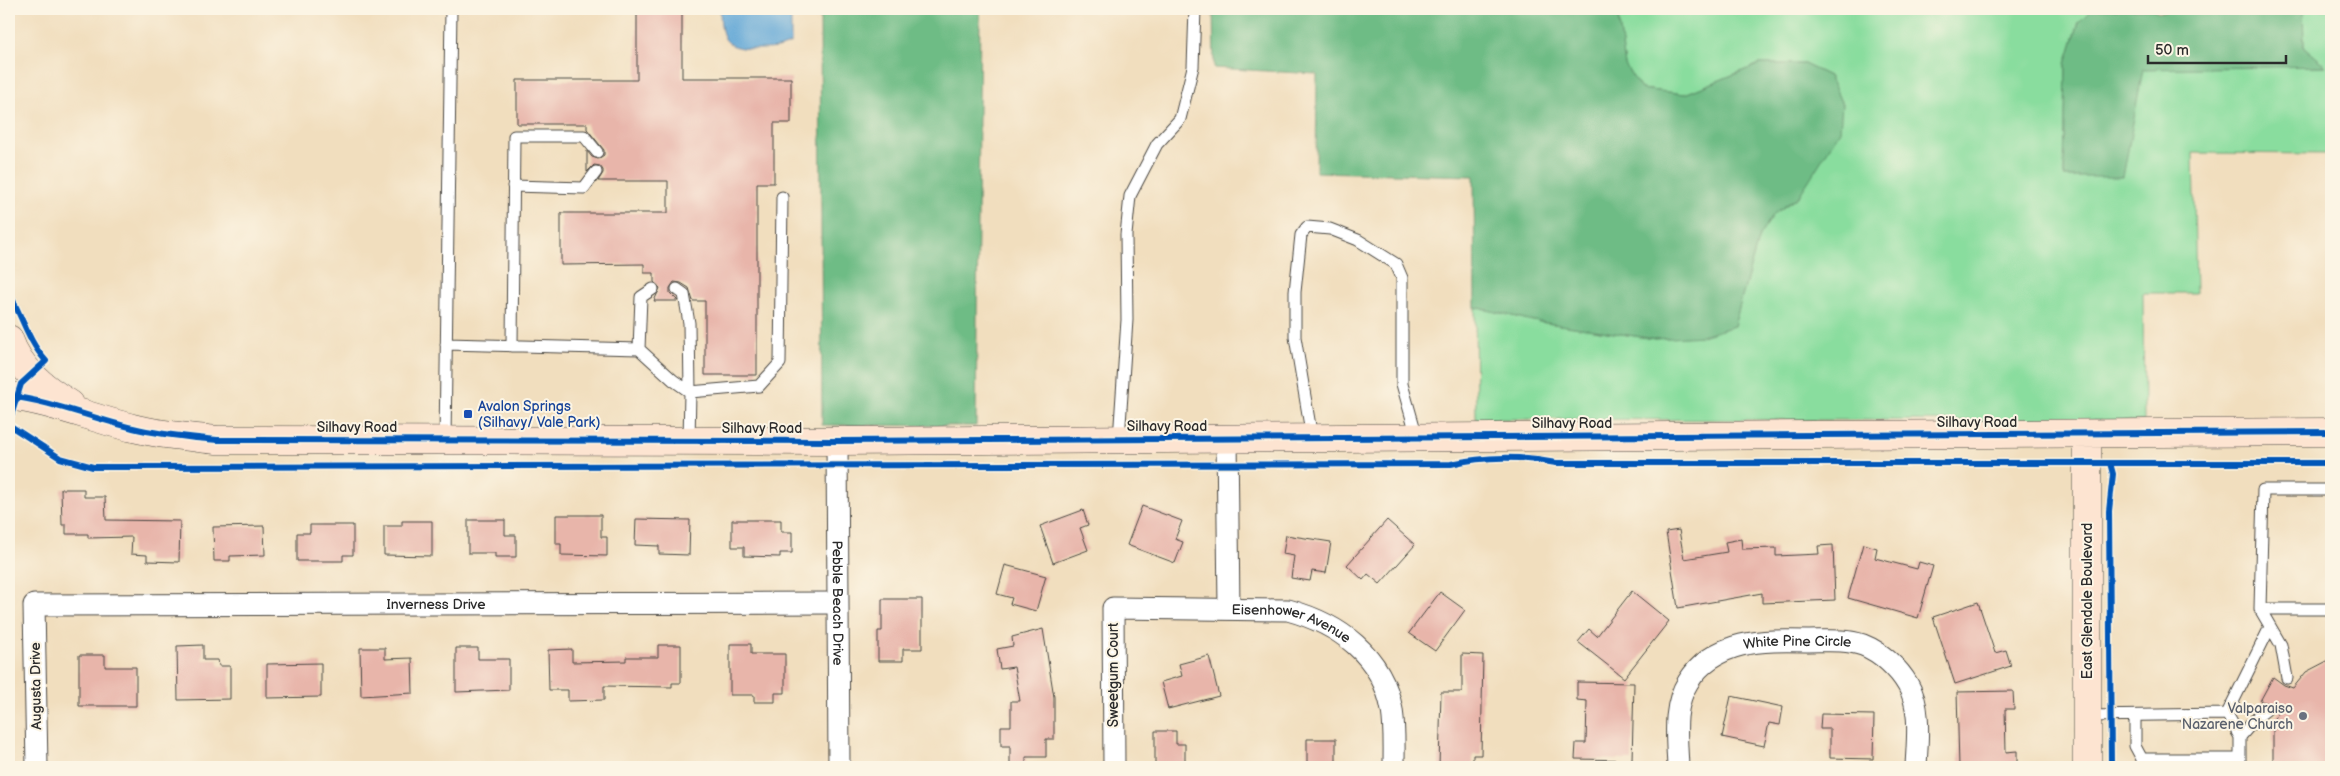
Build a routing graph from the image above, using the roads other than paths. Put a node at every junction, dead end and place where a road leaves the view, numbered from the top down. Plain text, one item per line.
1 (451, 9) edge
2 (1195, 9) edge
3 (597, 152) dead end
4 (596, 172) dead end
5 (513, 186) junction
6 (782, 198) dead end
7 (653, 289) dead end
8 (677, 289) dead end
9 (9, 339) edge
10 (446, 344) junction
11 (512, 346) junction
12 (639, 349) junction
13 (690, 392) junction
14 (9, 396) edge
15 (87, 414) junction
16 (2331, 432) edge
17 (2087, 434) junction
18 (1417, 437) junction
19 (1227, 438) junction
20 (1312, 438) junction
21 (1119, 439) junction
22 (445, 440) junction
23 (689, 440) junction
24 (837, 440) junction
25 (2331, 490) edge
26 (837, 603) junction
27 (34, 606) joint
28 (1229, 608) junction
29 (2260, 609) junction
30 (2331, 609) edge
31 (2270, 627) junction
32 (2288, 678) dead end
33 (2266, 710) dead end
34 (2227, 714) junction
35 (2087, 716) junction
36 (2135, 716) junction
37 (2240, 737) junction
38 (2142, 763) edge
39 (2192, 763) edge
40 (2240, 763) edge
41 (36, 767) edge
42 (839, 767) edge
43 (1114, 767) edge
44 (1394, 767) edge
45 (1678, 767) edge
46 (1916, 767) edge
47 (2087, 767) edge

1 - 10 lane
2 - 21 lane
3 - 5 lane
4 - 5 lane
5 - 11 lane
6 - 13 lane
7 - 12 lane
8 - 13 lane
9 - 15 street, Silhavy Road
10 - 11 lane
10 - 22 lane
11 - 12 lane
12 - 13 lane
13 - 23 lane
14 - 15 street, Silhavy Road
15 - 22 street, Silhavy Road
16 - 17 street, Silhavy Road
17 - 18 street, Silhavy Road
17 - 35 street, East Glendale Boulevard
18 - 20 street, Silhavy Road
18 - 20 lane
19 - 20 street, Silhavy Road
19 - 21 street, Silhavy Road
19 - 28 street, Eisenhower Avenue
21 - 24 street, Silhavy Road
22 - 23 street, Silhavy Road
23 - 24 street, Silhavy Road
24 - 26 street, Pebble Beach Drive
25 - 29 lane
26 - 27 street, Inverness Drive
26 - 42 street, Pebble Beach Drive
27 - 41 street, Augusta Drive
28 - 43 street, Sweetgum Court
28 - 44 street, Eisenhower Avenue
29 - 30 lane
29 - 31 lane
31 - 32 lane
31 - 34 lane
33 - 37 lane
34 - 36 lane
34 - 37 lane
35 - 36 lane
35 - 47 street, East Glendale Boulevard
36 - 38 lane
37 - 40 lane
38 - 39 lane
39 - 40 lane
45 - 46 street, White Pine Circle

